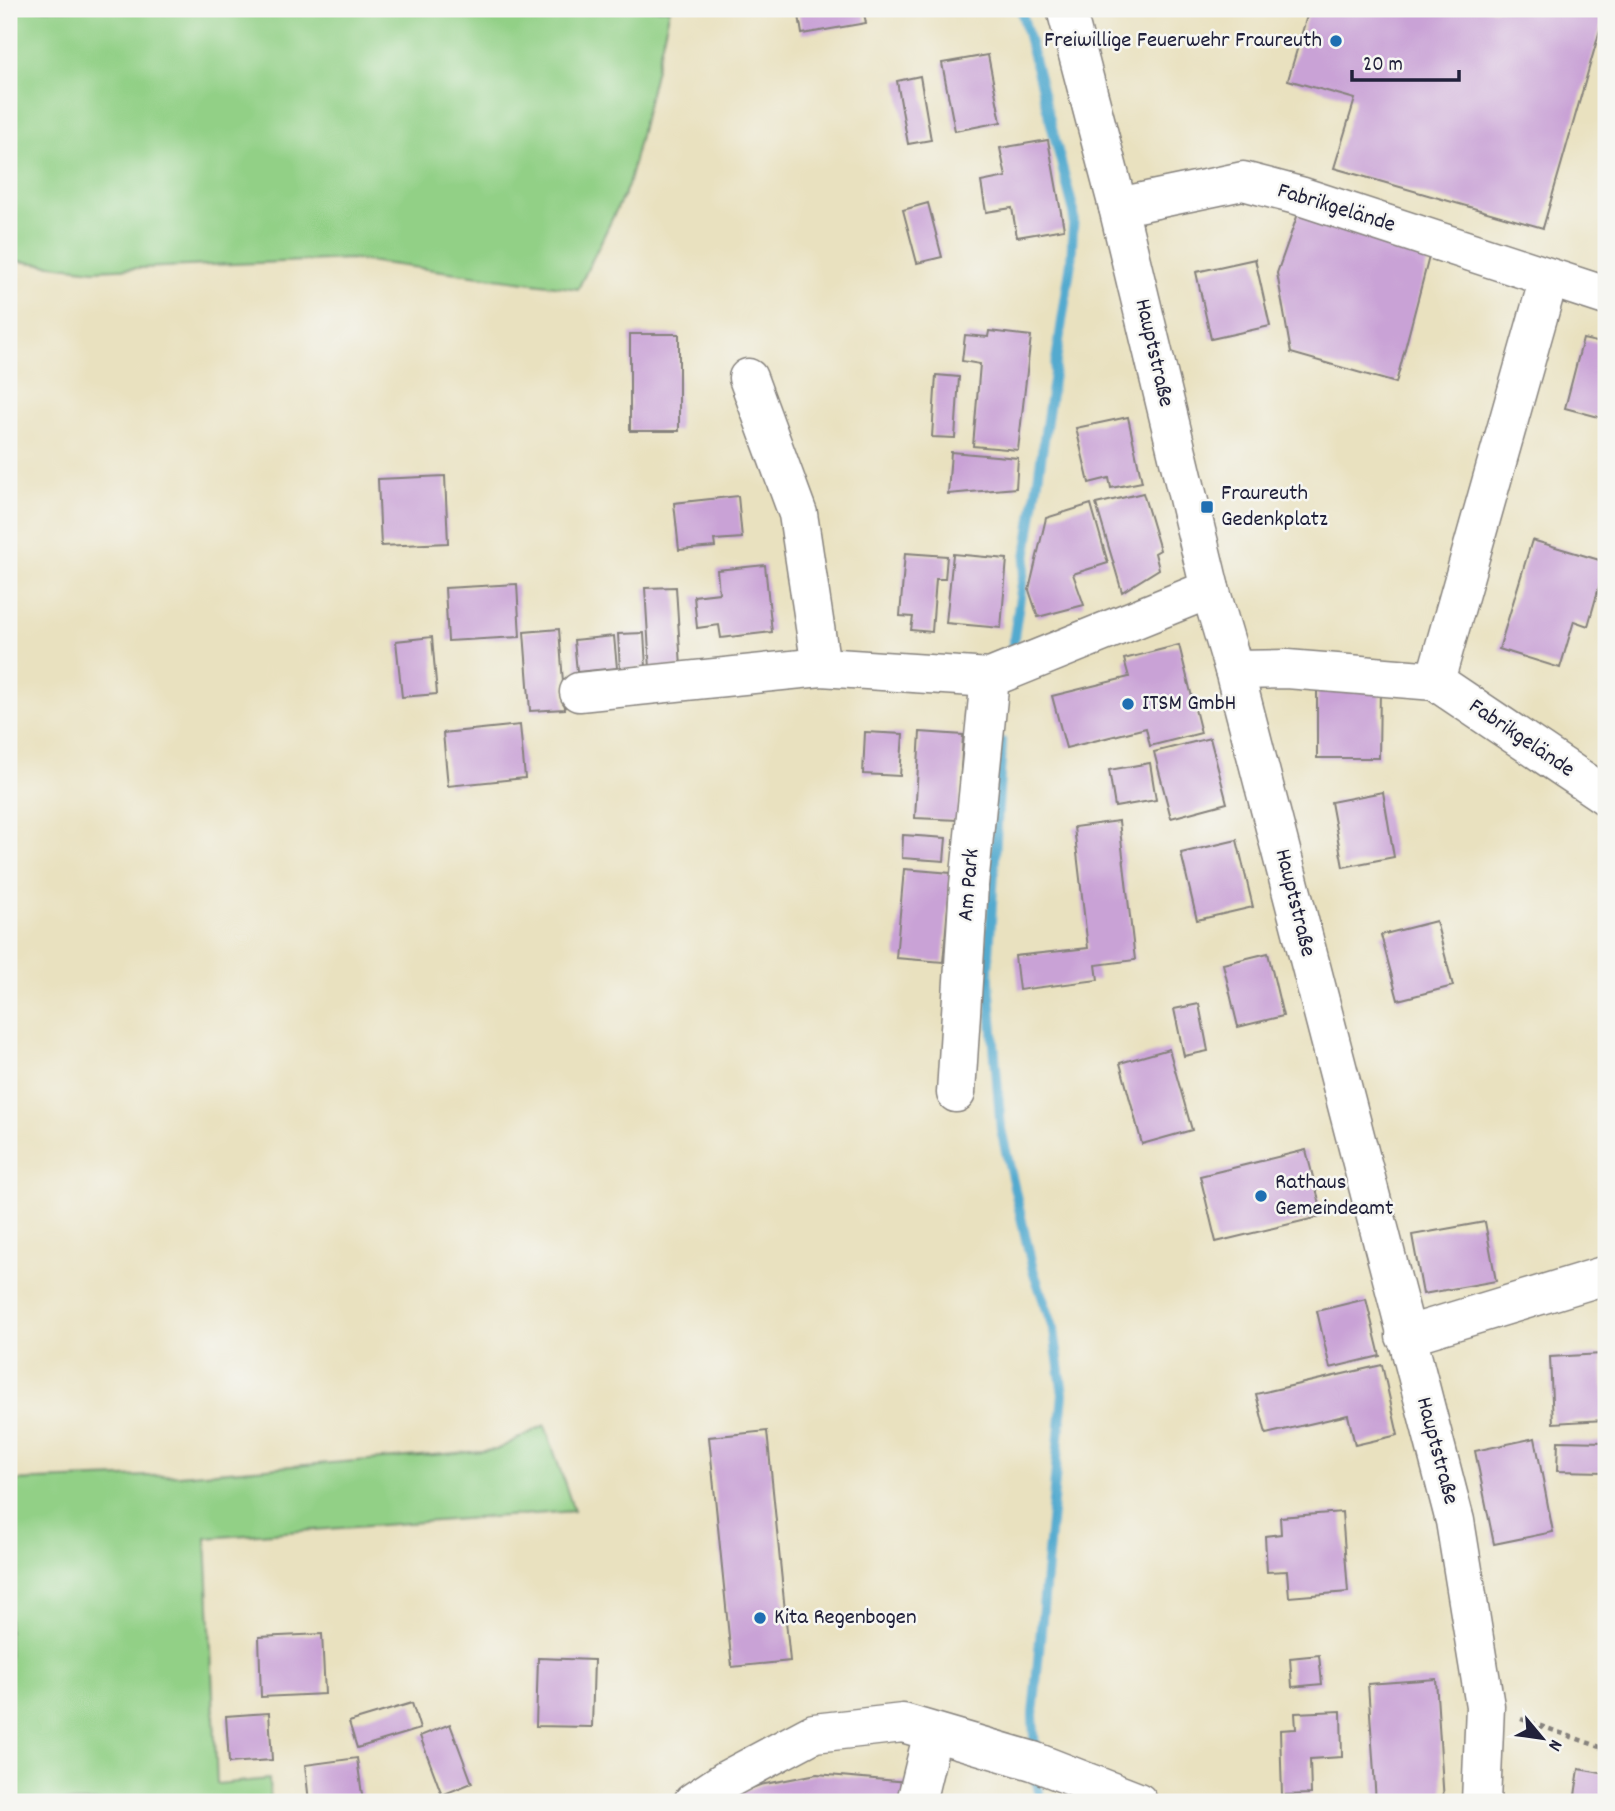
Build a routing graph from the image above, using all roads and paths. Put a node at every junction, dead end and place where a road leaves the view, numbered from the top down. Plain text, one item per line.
1 (1066, 9) edge
2 (1118, 207) junction
3 (1549, 278) junction
4 (1606, 296) edge
5 (748, 378) dead end
6 (1210, 589) junction
7 (821, 667) junction
8 (1234, 670) junction
9 (990, 678) junction
10 (1435, 681) junction
11 (579, 692) dead end
12 (1606, 796) edge
13 (956, 1093) dead end
14 (1606, 1275) edge
15 (1405, 1336) junction
16 (1485, 1706) junction
17 (933, 1732) junction
18 (1606, 1749) edge
19 (693, 1802) edge
20 (916, 1802) edge
21 (1138, 1802) edge
22 (1481, 1802) edge

1 - 2 street, Hauptstraße
2 - 3 street, Fabrikgelände
2 - 6 street, Hauptstraße
3 - 4 street, Fabrikgelände
3 - 10 street
5 - 7 street
6 - 8 street, Hauptstraße
6 - 9 street
7 - 9 street
7 - 11 street
8 - 10 street, Fabrikgelände
8 - 15 street, Hauptstraße
9 - 13 street, Am Park
10 - 12 street, Fabrikgelände
14 - 15 street
15 - 16 street, Hauptstraße
16 - 18 path
16 - 22 street, Hauptstraße
17 - 19 street
17 - 20 street
17 - 21 street

